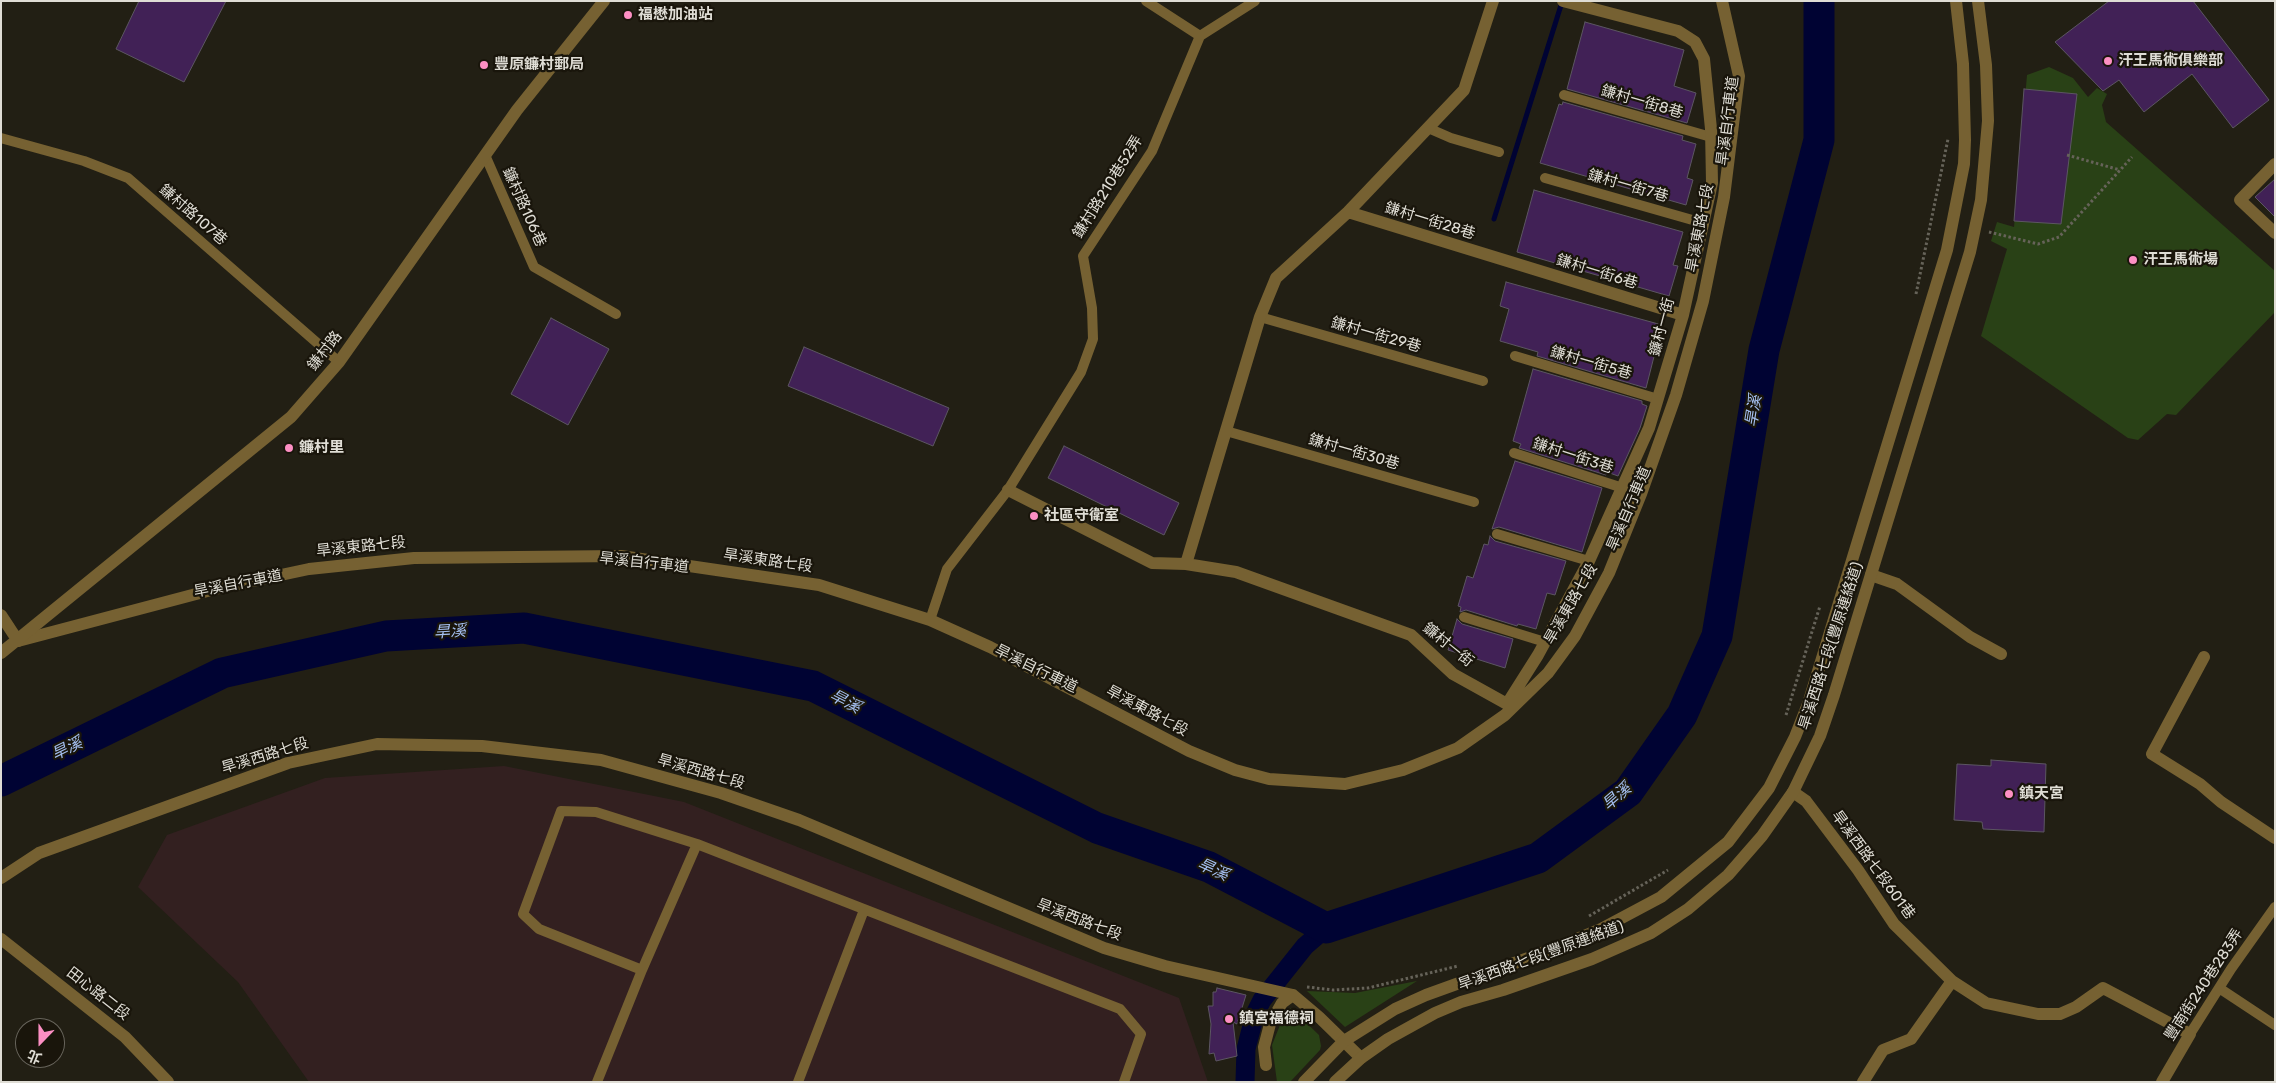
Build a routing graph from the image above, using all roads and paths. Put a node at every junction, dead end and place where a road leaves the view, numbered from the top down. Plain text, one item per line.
1 (604, 1) edge
2 (1146, 1) edge
3 (1255, 1) edge
4 (1493, 1) edge
5 (1563, 1) edge
6 (1722, 1) edge
7 (1956, 1) edge
8 (1978, 1) edge
9 (1200, 36) junction
10 (1564, 95) dead end
11 (1428, 128) junction
12 (1950, 132) dead end
13 (1, 138) edge
14 (1711, 138) junction
15 (1500, 152) dead end
16 (2067, 154) dead end
17 (485, 156) junction
18 (2132, 157) dead end
19 (2275, 164) edge
20 (2120, 170) junction
21 (1545, 178) dead end
22 (1348, 212) junction
23 (1703, 223) junction
24 (1989, 232) dead end
25 (2275, 233) edge
26 (1502, 260) joint
27 (1915, 298) dead end
28 (616, 314) dead end
29 (1683, 316) junction
30 (1260, 317) junction
31 (1515, 356) dead end
32 (339, 362) junction
33 (1483, 381) dead end
34 (1658, 399) junction
35 (1226, 431) junction
36 (1514, 453) dead end
37 (1623, 488) junction
38 (1008, 490) junction
39 (1474, 502) dead end
40 (1497, 534) dead end
41 (1589, 561) junction
42 (1186, 564) junction
43 (1871, 574) junction
44 (1821, 605) dead end
45 (1, 615) edge
46 (1464, 617) dead end
47 (930, 620) junction
48 (18, 641) junction
49 (1545, 642) junction
50 (1, 653) edge
51 (2001, 654) dead end
52 (2204, 658) dead end
53 (1785, 718) dead end
54 (1793, 792) junction
55 (2275, 838) edge
56 (697, 844) junction
57 (1670, 869) dead end
58 (1, 878) edge
59 (2275, 907) edge
60 (864, 910) junction
61 (1582, 919) dead end
62 (1, 939) edge
63 (1467, 963) dead end
64 (642, 970) junction
65 (1952, 982) junction
66 (2219, 988) junction
67 (1286, 993) junction
68 (2275, 1025) edge
69 (2190, 1034) junction
70 (1344, 1041) junction
71 (1361, 1058) junction
72 (1266, 1064) dead end
73 (168, 1082) edge
74 (597, 1082) edge
75 (798, 1082) edge
76 (1124, 1082) edge
77 (1304, 1082) edge
78 (1335, 1082) edge
79 (1863, 1082) edge
80 (2162, 1082) edge

1 - 17 street, 鎌村路
2 - 9 lane
3 - 9 lane
4 - 11 street
5 - 14 street, 鐮村一街
6 - 47 street, 旱溪東路七段
7 - 70 street, 旱溪西路七段(豐原連絡道)
8 - 43 street, 旱溪西路七段(豐原連絡道)
9 - 38 lane, 鎌村路210巷52弄
10 - 14 lane, 鎌村一街8巷
11 - 15 lane
11 - 22 street
12 - 27 path
13 - 32 lane, 鎌村路107巷
14 - 23 street, 鐮村一街
16 - 20 path
17 - 28 lane, 鐮村路106巷
17 - 32 street, 鎌村路
18 - 20 path
19 - 25 street
20 - 24 path
21 - 23 lane, 鎌村一街7巷
22 - 26 street, 鎌村一街28巷
22 - 30 street
23 - 29 street, 鐮村一街
26 - 29 street, 鎌村一街6巷
29 - 34 street, 鐮村一街
30 - 33 lane, 鎌村一街29巷
30 - 35 street
31 - 34 lane, 鎌村一街5巷
32 - 48 street, 鎌村路
34 - 37 street, 鐮村一街
35 - 39 lane, 鎌村一街30巷
35 - 42 street
36 - 37 lane, 鎌村一街3巷
37 - 41 street, 鐮村一街
38 - 42 street
38 - 47 lane, 鎌村路210巷52弄
40 - 41 lane
41 - 49 street, 鐮村一街
42 - 49 street, 鐮村一街
43 - 51 street
43 - 54 street, 旱溪西路七段(豐原連絡道)
44 - 53 path
45 - 48 street
46 - 49 lane
47 - 48 street, 旱溪東路七段
48 - 50 street, 鎌村路
52 - 55 street
54 - 65 street, 旱溪西路七段601巷
54 - 71 street, 旱溪西路七段(豐原連絡道)
56 - 60 lane
56 - 64 lane
56 - 64 lane
57 - 61 path
58 - 67 street, 旱溪西路七段
59 - 66 lane, 豐南街240巷283弄
60 - 75 lane
60 - 76 lane
62 - 73 street, 田心路二段
63 - 67 path
64 - 74 lane
65 - 69 street, 旱溪西路七段601巷
65 - 79 street
66 - 68 lane
66 - 69 lane, 豐南街240巷283弄
67 - 70 street, 旱溪西路七段
67 - 72 street
69 - 80 street, 豐南街240巷283弄
70 - 71 street, 旱溪西路七段
70 - 77 street, 旱溪西路七段(豐原連絡道)
71 - 78 street, 旱溪西路七段(豐原連絡道)

